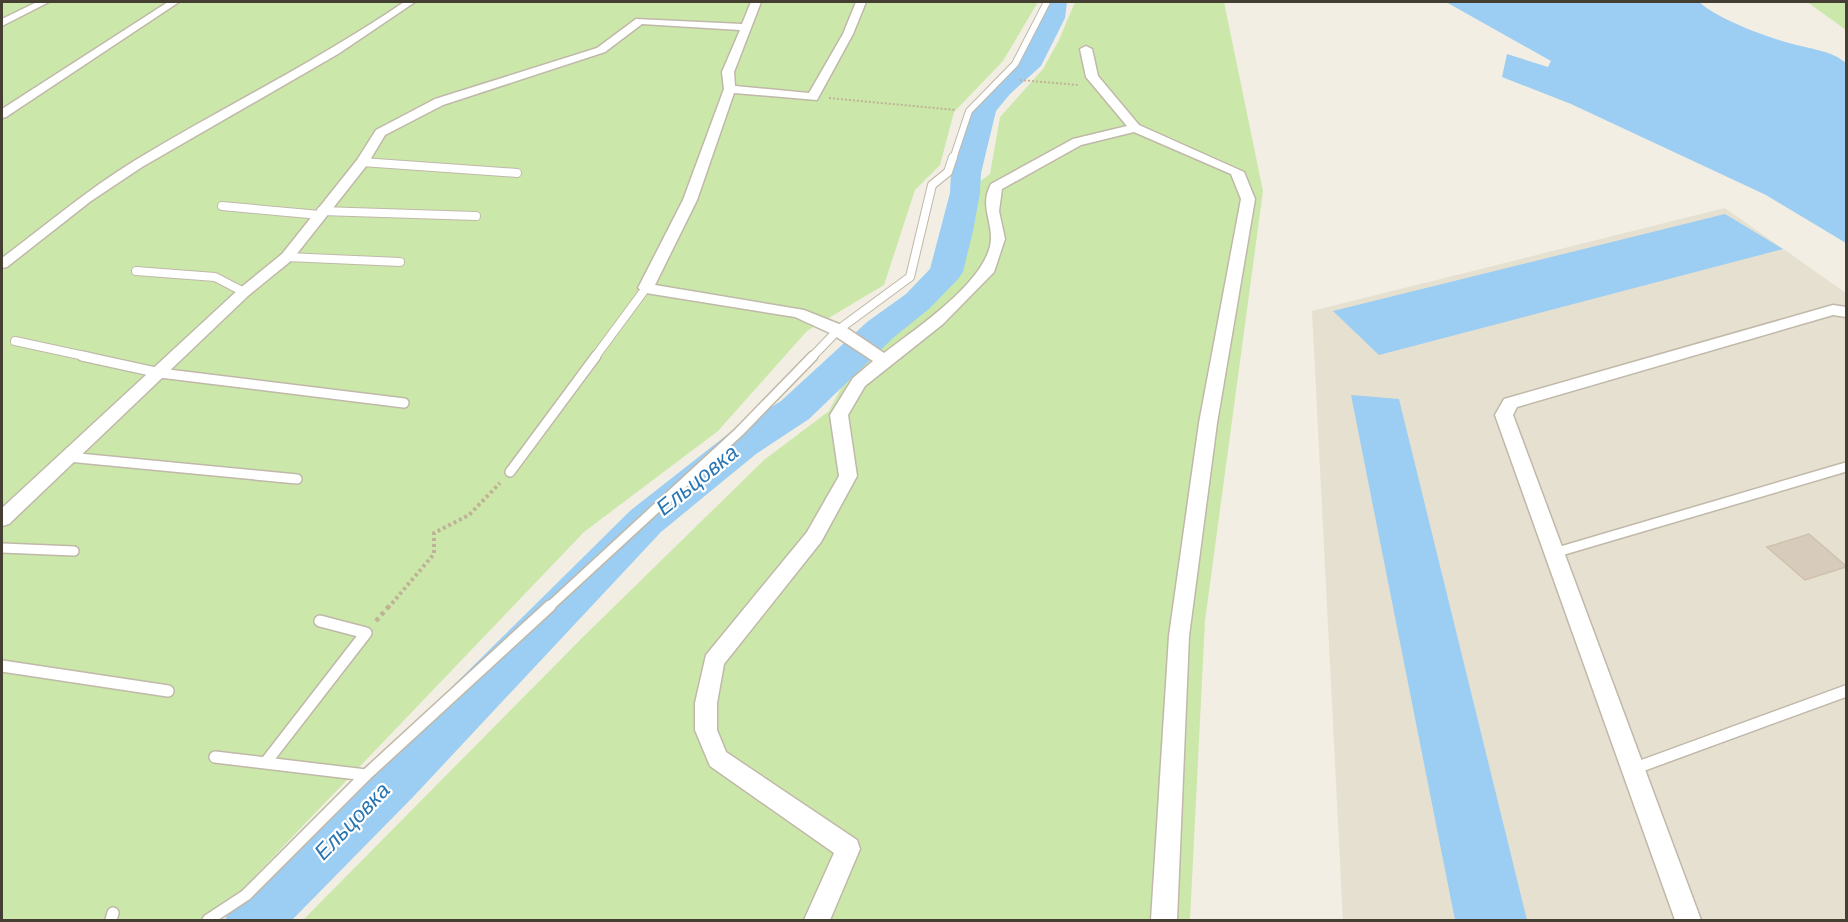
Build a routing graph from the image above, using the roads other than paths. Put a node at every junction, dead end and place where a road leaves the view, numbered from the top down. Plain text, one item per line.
1 (44, 2) edge
2 (174, 2) edge
3 (410, 2) edge
4 (756, 2) edge
5 (861, 2) edge
6 (1047, 2) edge
7 (2, 23) edge
8 (747, 27) junction
9 (1086, 49) dead end
10 (730, 89) junction
11 (2, 114) edge
12 (1135, 128) junction
13 (362, 162) junction
14 (517, 173) dead end
15 (222, 206) dead end
16 (321, 213) junction
17 (476, 216) dead end
18 (287, 257) junction
19 (400, 262) dead end
20 (2, 264) edge
21 (136, 271) dead end
22 (646, 288) junction
23 (244, 292) junction
24 (1846, 312) edge
25 (838, 330) junction
26 (15, 341) dead end
27 (884, 361) junction
28 (160, 373) junction
29 (404, 403) dead end
30 (68, 457) junction
31 (1846, 467) edge
32 (510, 472) road end
33 (297, 480) dead end
34 (2, 519) edge
35 (2, 548) edge
36 (74, 551) dead end
37 (1554, 553) junction
38 (320, 621) dead end
39 (2, 666) edge
40 (1846, 690) edge
41 (168, 691) dead end
42 (215, 757) dead end
43 (266, 762) junction
44 (1633, 769) junction
45 (366, 775) junction
46 (208, 921) edge
47 (817, 921) edge
48 (1164, 921) edge
49 (1688, 921) edge

1 - 7 street
2 - 11 street
3 - 20 street
4 - 8 street
5 - 10 street
6 - 25 lane
8 - 10 street
8 - 13 street
9 - 12 street
10 - 22 street
12 - 27 street
12 - 48 street
13 - 14 lane
13 - 16 street
15 - 16 lane
16 - 17 lane
16 - 18 street
18 - 19 lane
18 - 23 street
21 - 23 lane
22 - 25 street
22 - 32 lane
23 - 28 street
24 - 37 street
25 - 27 street
25 - 45 lane
26 - 28 lane
27 - 47 street
28 - 29 lane
28 - 30 street
30 - 33 lane
30 - 34 street
31 - 37 lane
35 - 36 lane
37 - 44 street
38 - 43 lane
39 - 41 lane
40 - 44 lane
42 - 43 lane
43 - 45 lane
44 - 49 street
45 - 46 lane

